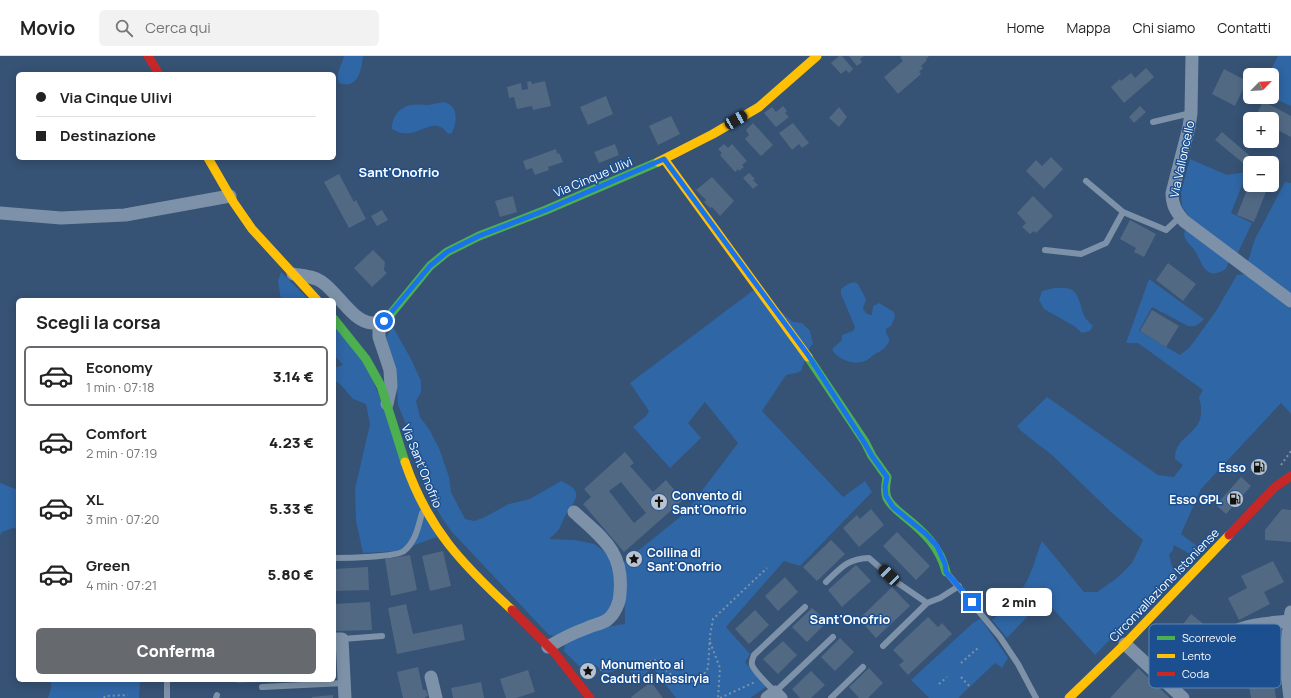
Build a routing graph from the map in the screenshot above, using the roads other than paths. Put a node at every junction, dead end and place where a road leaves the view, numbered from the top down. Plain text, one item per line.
1 (148, 56) edge
2 (816, 56) edge
3 (1192, 56) edge
4 (158, 72) edge
5 (1191, 113) junction
6 (1153, 122) dead end
7 (664, 159) junction
8 (209, 160) edge
9 (1086, 181) dead end
10 (230, 196) junction
11 (1123, 212) junction
12 (0, 213) edge
13 (1180, 217) junction
14 (1045, 250) dead end
15 (293, 274) junction
16 (315, 298) edge
17 (1291, 301) edge
18 (336, 321) edge
19 (384, 321) junction
20 (387, 405) junction
21 (1289, 472) edge
22 (424, 507) junction
23 (574, 512) dead end
24 (336, 558) edge
25 (945, 570) joint
26 (826, 582) dead end
27 (959, 586) junction
28 (927, 603) junction
29 (804, 608) dead end
30 (1290, 616) edge
31 (1261, 624) edge
32 (382, 636) dead end
33 (833, 638) dead end
34 (338, 639) edge
35 (1125, 644) junction
36 (883, 646) dead end
37 (548, 647) junction
38 (1149, 666) edge
39 (863, 667) dead end
40 (431, 677) dead end
41 (167, 682) edge
42 (272, 683) edge
43 (344, 683) junction
44 (262, 687) dead end
45 (1173, 688) edge
46 (1290, 691) edge
47 (774, 696) edge
48 (167, 698) edge
49 (345, 698) edge
50 (436, 698) edge
51 (590, 698) edge
52 (831, 698) edge
53 (1036, 698) edge
54 (1069, 698) edge
55 (1183, 698) edge

1 - 4 street
2 - 7 street, Via Cinque Ulivi
3 - 5 street, Via Valloncello
5 - 6 lane
5 - 13 street, Via Valloncello
7 - 19 street, Via Cinque Ulivi
7 - 25 street
8 - 10 street
9 - 11 lane
10 - 12 street
10 - 15 street
11 - 13 lane
11 - 14 lane
13 - 17 street, Via Valloncello
15 - 16 street
15 - 19 street
18 - 20 street, Via Sant'Onofrio
19 - 20 street
20 - 22 street, Via Sant'Onofrio
21 - 35 street, Circonvallazione Istoniense
22 - 24 lane
22 - 37 street, Via Sant'Onofrio
23 - 37 street
25 - 27 lane
26 - 28 lane
27 - 28 lane
27 - 53 lane
28 - 36 lane
29 - 47 lane
30 - 31 street
30 - 46 street
32 - 34 lane
33 - 47 lane
34 - 43 street
35 - 38 street
35 - 54 street, Circonvallazione Istoniense
37 - 51 street, Via Sant'Onofrio
39 - 52 lane
40 - 50 street
41 - 48 lane
42 - 43 lane
42 - 44 lane
43 - 49 street
45 - 55 street

